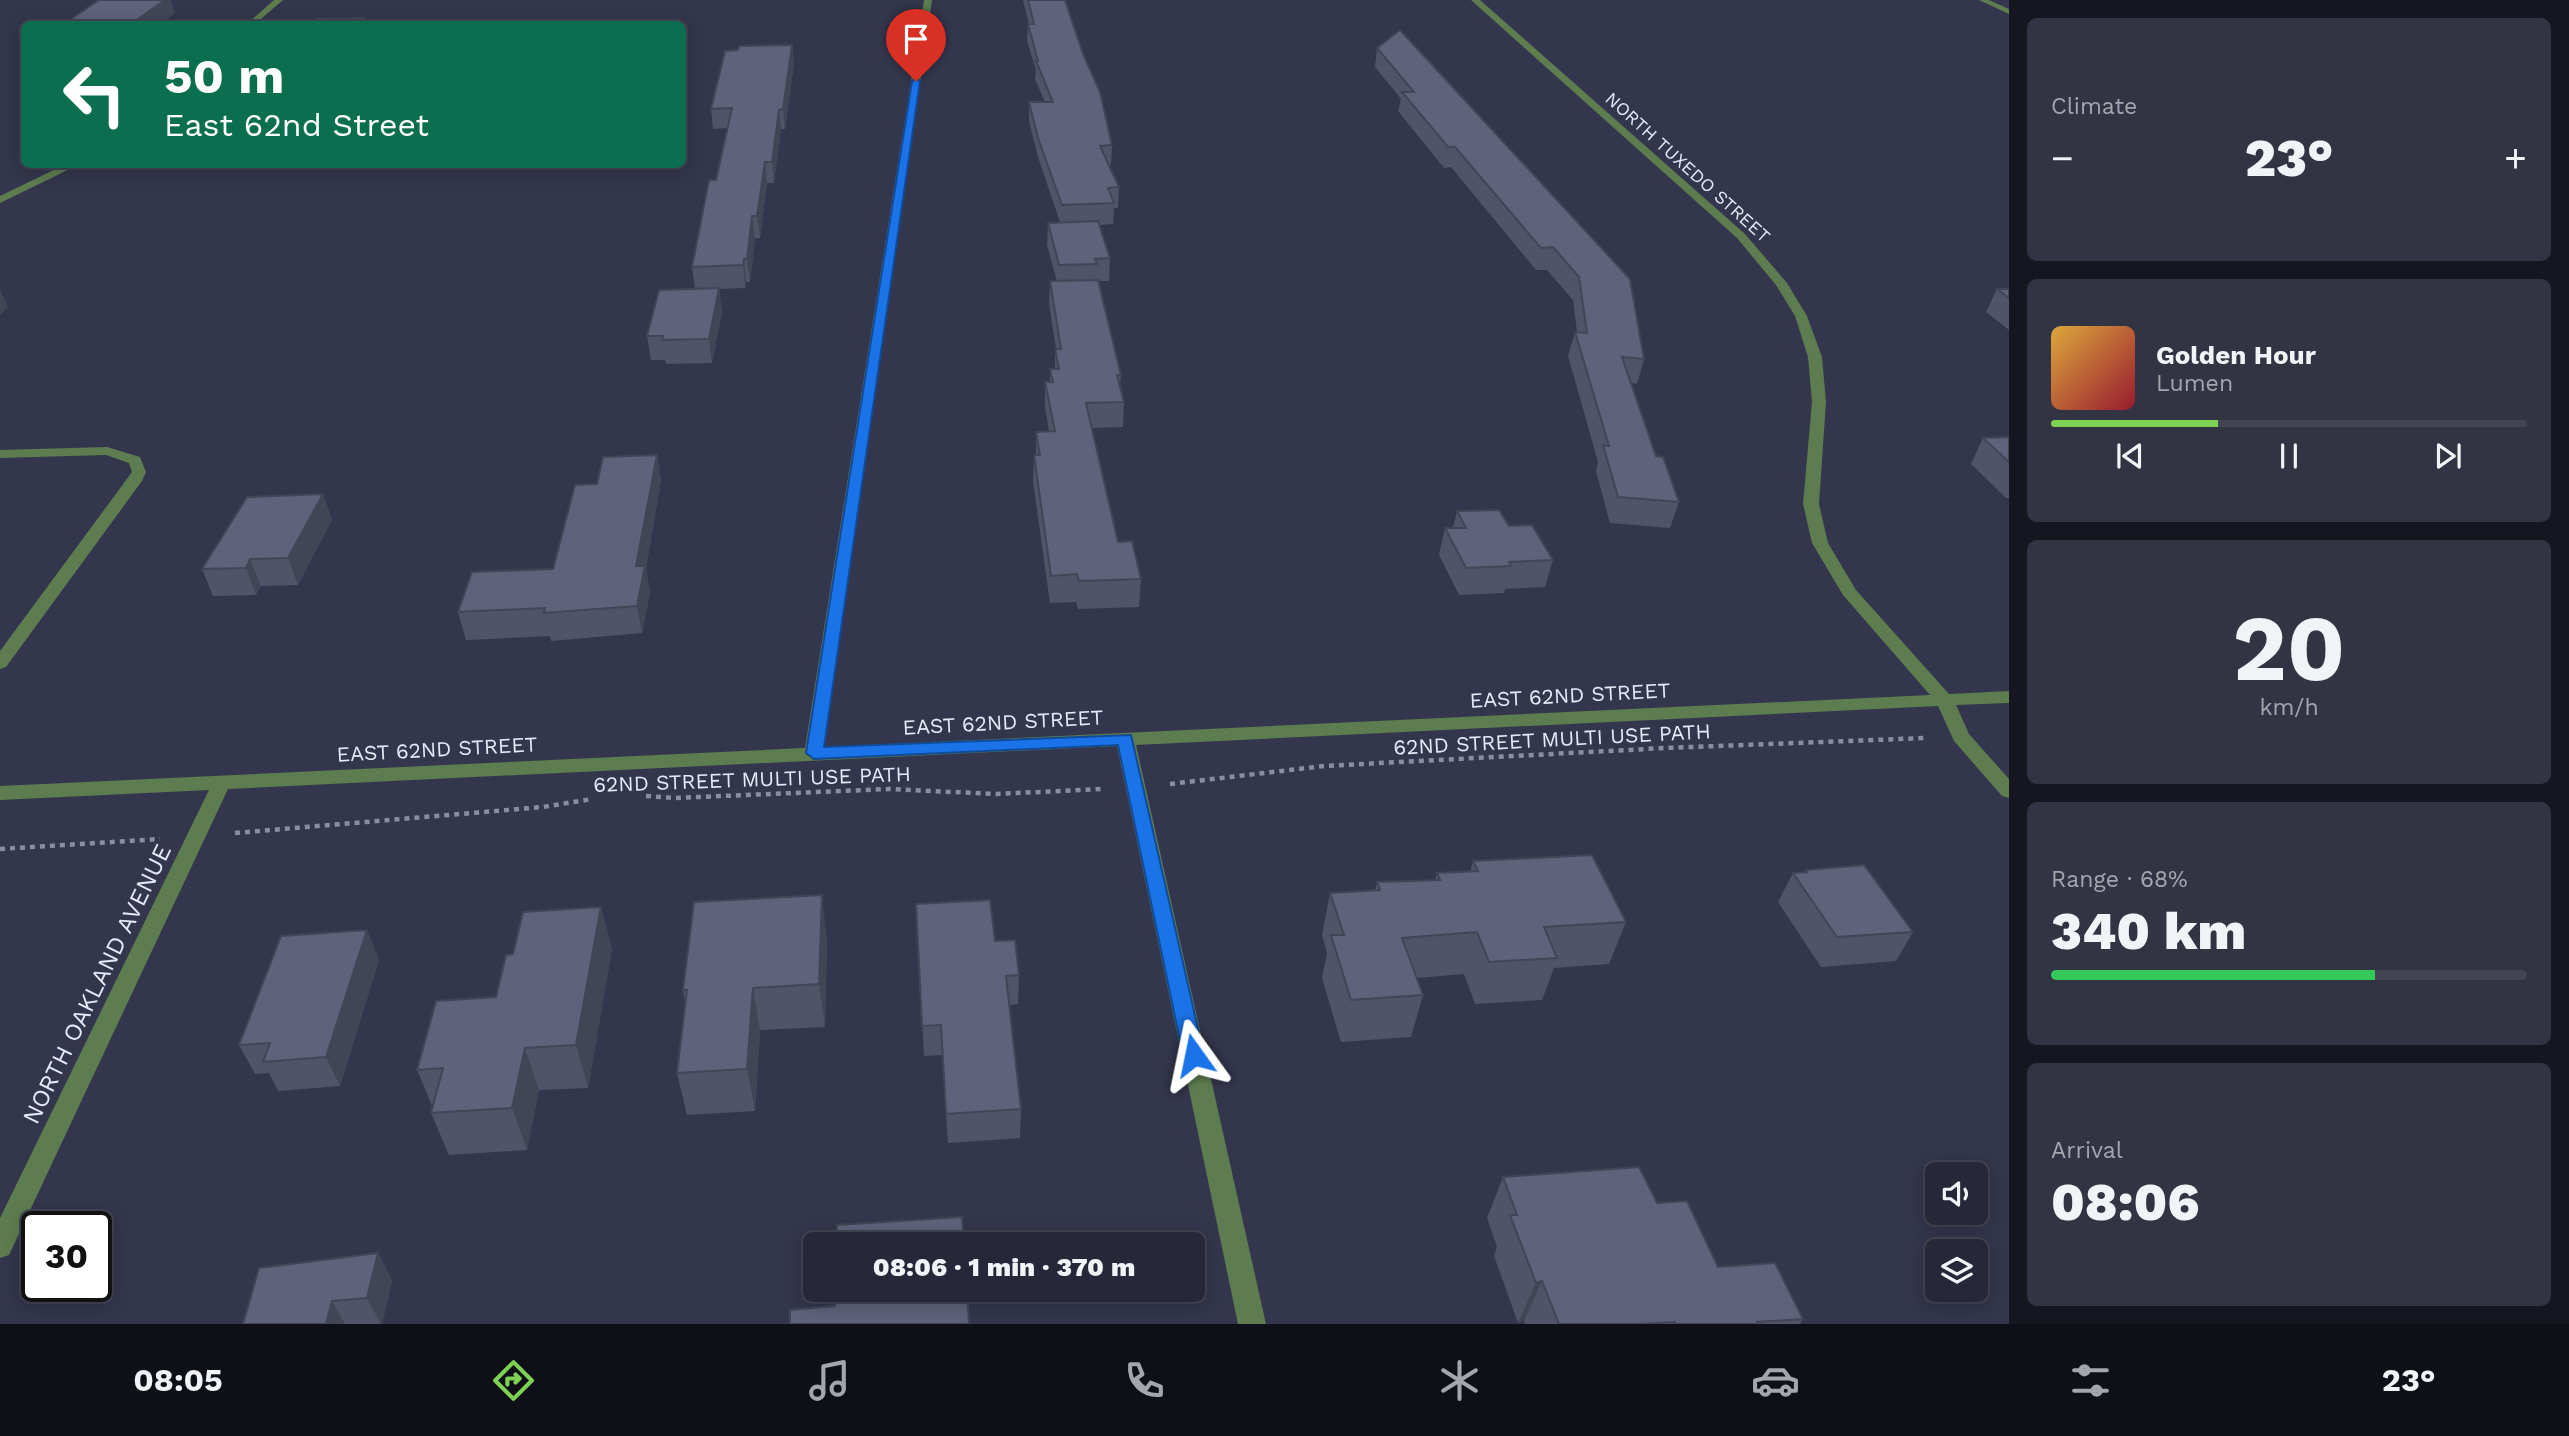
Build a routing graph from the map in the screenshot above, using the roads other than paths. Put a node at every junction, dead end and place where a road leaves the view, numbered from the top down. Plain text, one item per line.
1 (279, 0) edge
2 (928, 0) edge
3 (1475, 0) edge
4 (1983, 0) edge
5 (2009, 12) edge
6 (254, 21) edge
7 (67, 168) edge
8 (0, 200) edge
9 (0, 454) edge
10 (0, 663) edge
11 (2009, 697) edge
12 (1944, 700) junction
13 (1125, 739) junction
14 (814, 753) junction
15 (222, 782) junction
16 (2009, 791) edge
17 (0, 793) edge
18 (0, 1246) edge
19 (1252, 1324) edge

1 - 6 street
2 - 14 street
3 - 12 street, NORTH TUXEDO STREET
4 - 5 street
7 - 8 street
9 - 10 street
11 - 12 street, EAST 62ND STREET
12 - 13 street, EAST 62ND STREET
12 - 16 street, NORTH TUXEDO STREET
13 - 14 street, EAST 62ND STREET
13 - 19 street
14 - 15 street, EAST 62ND STREET
15 - 17 street, EAST 62ND STREET
15 - 18 street, NORTH OAKLAND AVENUE

